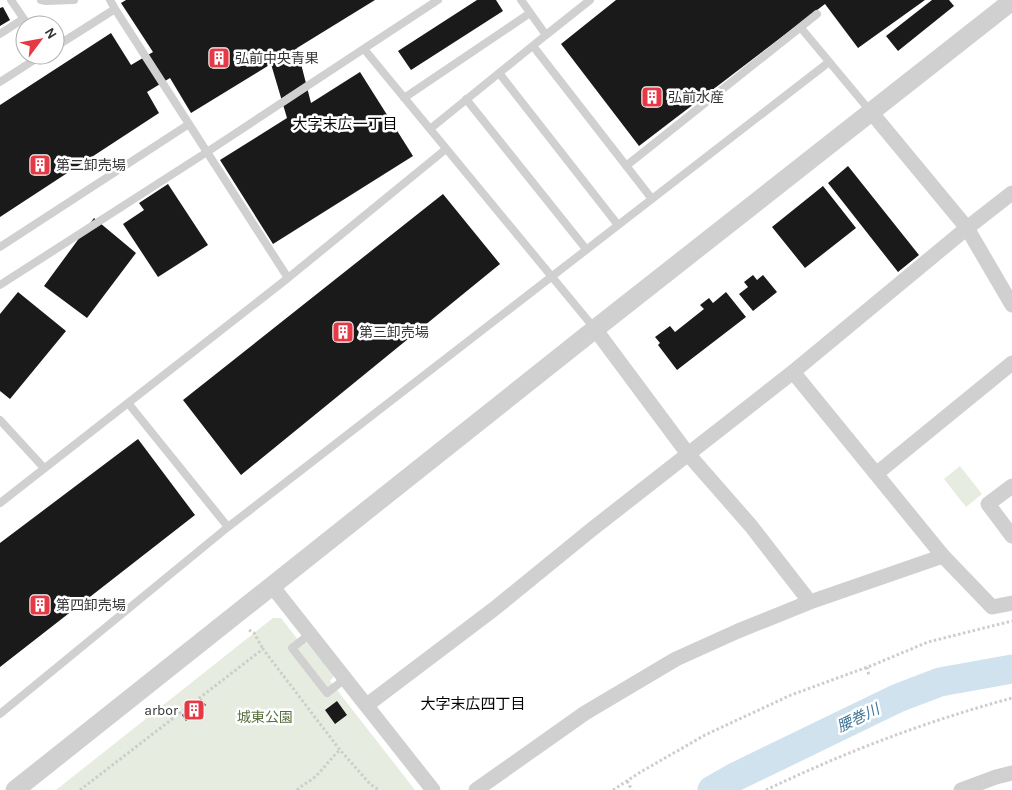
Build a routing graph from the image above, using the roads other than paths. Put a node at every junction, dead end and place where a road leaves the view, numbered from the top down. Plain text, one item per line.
1 (11, 0) edge
2 (41, 0) edge
3 (74, 0) edge
4 (110, 0) edge
5 (438, 0) edge
6 (522, 0) edge
7 (590, 0) edge
8 (1012, 1) edge
9 (115, 9) junction
10 (530, 13) junction
11 (817, 14) dead end
12 (21, 15) edge
13 (15, 27) edge
14 (801, 28) junction
15 (0, 34) edge
16 (546, 35) junction
17 (65, 40) edge
18 (533, 46) junction
19 (364, 49) junction
20 (829, 62) junction
21 (26, 65) edge
22 (499, 73) junction
23 (0, 82) edge
24 (404, 98) junction
25 (466, 99) junction
26 (871, 112) junction
27 (189, 124) junction
28 (430, 129) junction
29 (446, 148) junction
30 (207, 152) junction
31 (626, 166) junction
32 (1012, 193) edge
33 (652, 199) junction
34 (618, 225) junction
35 (967, 228) junction
36 (0, 247) edge
37 (586, 249) junction
38 (551, 276) junction
39 (288, 278) junction
40 (0, 285) edge
41 (1012, 305) edge
42 (595, 329) junction
43 (1012, 364) edge
44 (793, 372) junction
45 (128, 402) junction
46 (0, 420) edge
47 (688, 454) junction
48 (44, 468) junction
49 (876, 474) junction
50 (1012, 486) edge
51 (0, 503) edge
52 (228, 527) junction
53 (1012, 536) edge
54 (943, 556) junction
55 (272, 586) junction
56 (810, 602) junction
57 (1012, 603) edge
58 (310, 634) junction
59 (346, 678) junction
60 (367, 705) junction
61 (0, 714) edge
62 (1012, 773) edge
63 (999, 784) edge
64 (15, 790) edge
65 (433, 790) edge
66 (476, 790) edge
67 (961, 790) edge

1 - 12 lane
2 - 3 lane
4 - 9 lane
5 - 19 lane
6 - 10 lane
7 - 16 lane
8 - 26 street
9 - 17 lane
9 - 27 lane
10 - 16 lane
10 - 24 lane
11 - 14 lane
13 - 15 lane
14 - 20 lane
14 - 31 lane
16 - 18 lane
18 - 22 lane
18 - 31 lane
19 - 24 lane
19 - 30 lane
20 - 26 lane
20 - 33 lane
21 - 23 lane
22 - 25 lane
22 - 34 lane
24 - 28 lane
25 - 28 lane
25 - 37 lane
26 - 35 street
26 - 42 street
27 - 30 lane
27 - 36 lane
28 - 29 lane
29 - 38 lane
29 - 39 lane
30 - 39 lane
30 - 40 lane
31 - 33 lane
32 - 35 street
33 - 34 lane
34 - 37 lane
35 - 41 street
35 - 44 street
37 - 38 lane
38 - 42 lane
38 - 52 lane
39 - 45 lane
42 - 47 street
42 - 55 street
43 - 49 street
44 - 47 street
44 - 49 street
45 - 48 lane
45 - 52 lane
46 - 48 lane
47 - 56 street
47 - 60 street
48 - 51 lane
49 - 54 street
50 - 53 street
52 - 61 lane
54 - 56 street
54 - 57 street
55 - 58 street
55 - 64 street
56 - 66 street
58 - 59 street
58 - 59 lane
59 - 60 street
60 - 65 street
62 - 63 street
63 - 67 street

